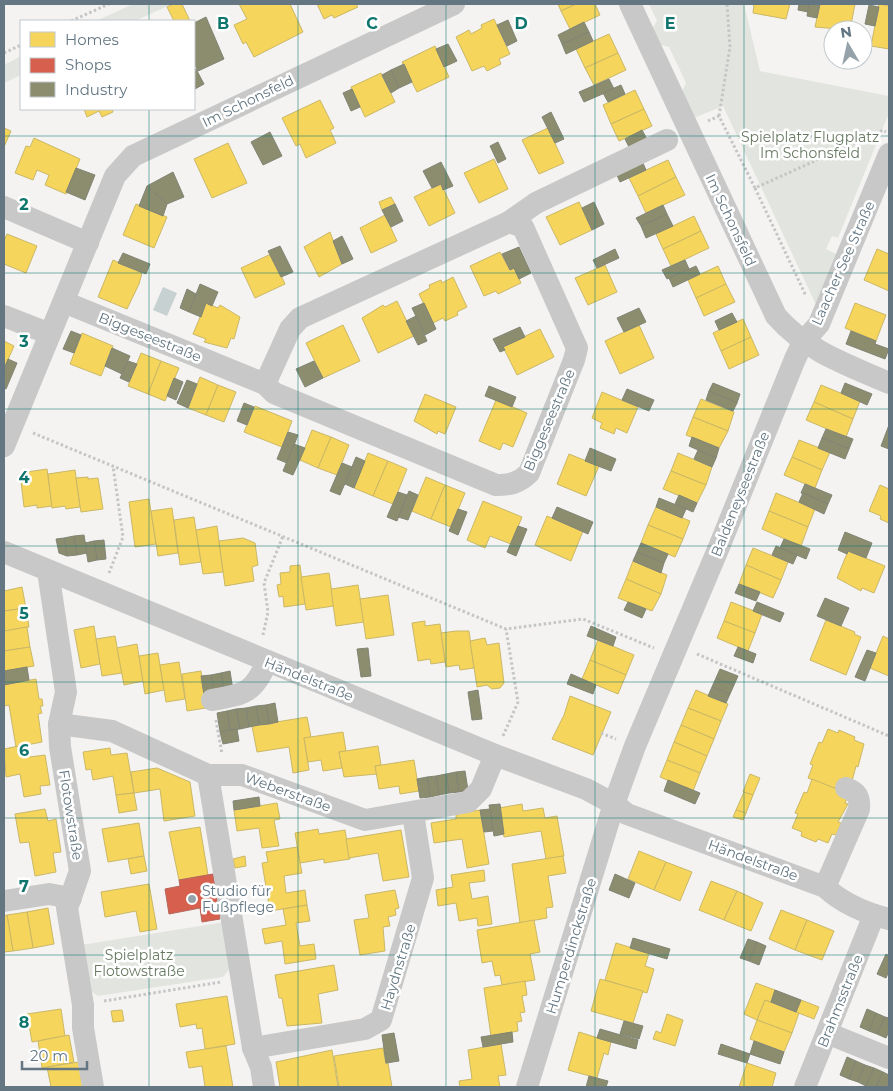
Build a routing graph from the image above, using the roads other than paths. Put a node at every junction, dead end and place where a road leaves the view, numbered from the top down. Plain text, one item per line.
1 (454, 4) edge
2 (630, 4) edge
3 (667, 140) dead end
4 (889, 154) edge
5 (4, 207) edge
6 (509, 222) junction
7 (88, 243) junction
8 (64, 302) junction
9 (4, 316) edge
10 (50, 334) junction
11 (803, 342) junction
12 (889, 383) edge
13 (265, 384) junction
14 (4, 446) edge
15 (4, 552) edge
16 (48, 571) junction
17 (262, 660) junction
18 (212, 700) road end
19 (59, 724) junction
20 (494, 755) junction
21 (216, 775) junction
22 (846, 788) dead end
23 (614, 804) junction
24 (413, 813) junction
25 (825, 887) junction
26 (71, 898) junction
27 (4, 901) edge
28 (882, 917) edge
29 (827, 1033) junction
30 (253, 1048) junction
31 (889, 1058) edge
32 (93, 1087) edge
33 (264, 1087) edge
34 (527, 1087) edge
35 (805, 1087) edge

1 - 7 street, Im Schonsfeld
2 - 11 street, Im Schonsfeld
3 - 6 street
4 - 11 street, Laacher See Straße
5 - 7 street
6 - 13 street
6 - 13 street, Biggeseestraße
7 - 8 street, Im Schonsfeld
8 - 10 street, Im Schonsfeld
8 - 13 street, Biggeseestraße
9 - 10 street
10 - 14 street, Im Schonsfeld
11 - 12 street, Im Schonsfeld
11 - 23 street, Baldeneyseestraße
15 - 16 street, Händelstraße
16 - 17 street, Händelstraße
16 - 19 street, Flotowstraße
17 - 18 street
17 - 20 street, Händelstraße
19 - 21 street, Weberstraße
19 - 26 street, Flotowstraße
20 - 23 street, Händelstraße
20 - 24 street, Weberstraße
21 - 24 street, Weberstraße
21 - 30 street
22 - 25 street
23 - 25 street, Händelstraße
23 - 34 street, Humperdinckstraße
24 - 30 street, Haydnstraße
25 - 28 street, Händelstraße
26 - 27 street
26 - 32 street, Flotowstraße
28 - 29 street, Brahmsstraße
29 - 31 street
29 - 35 street, Brahmsstraße
30 - 33 street

